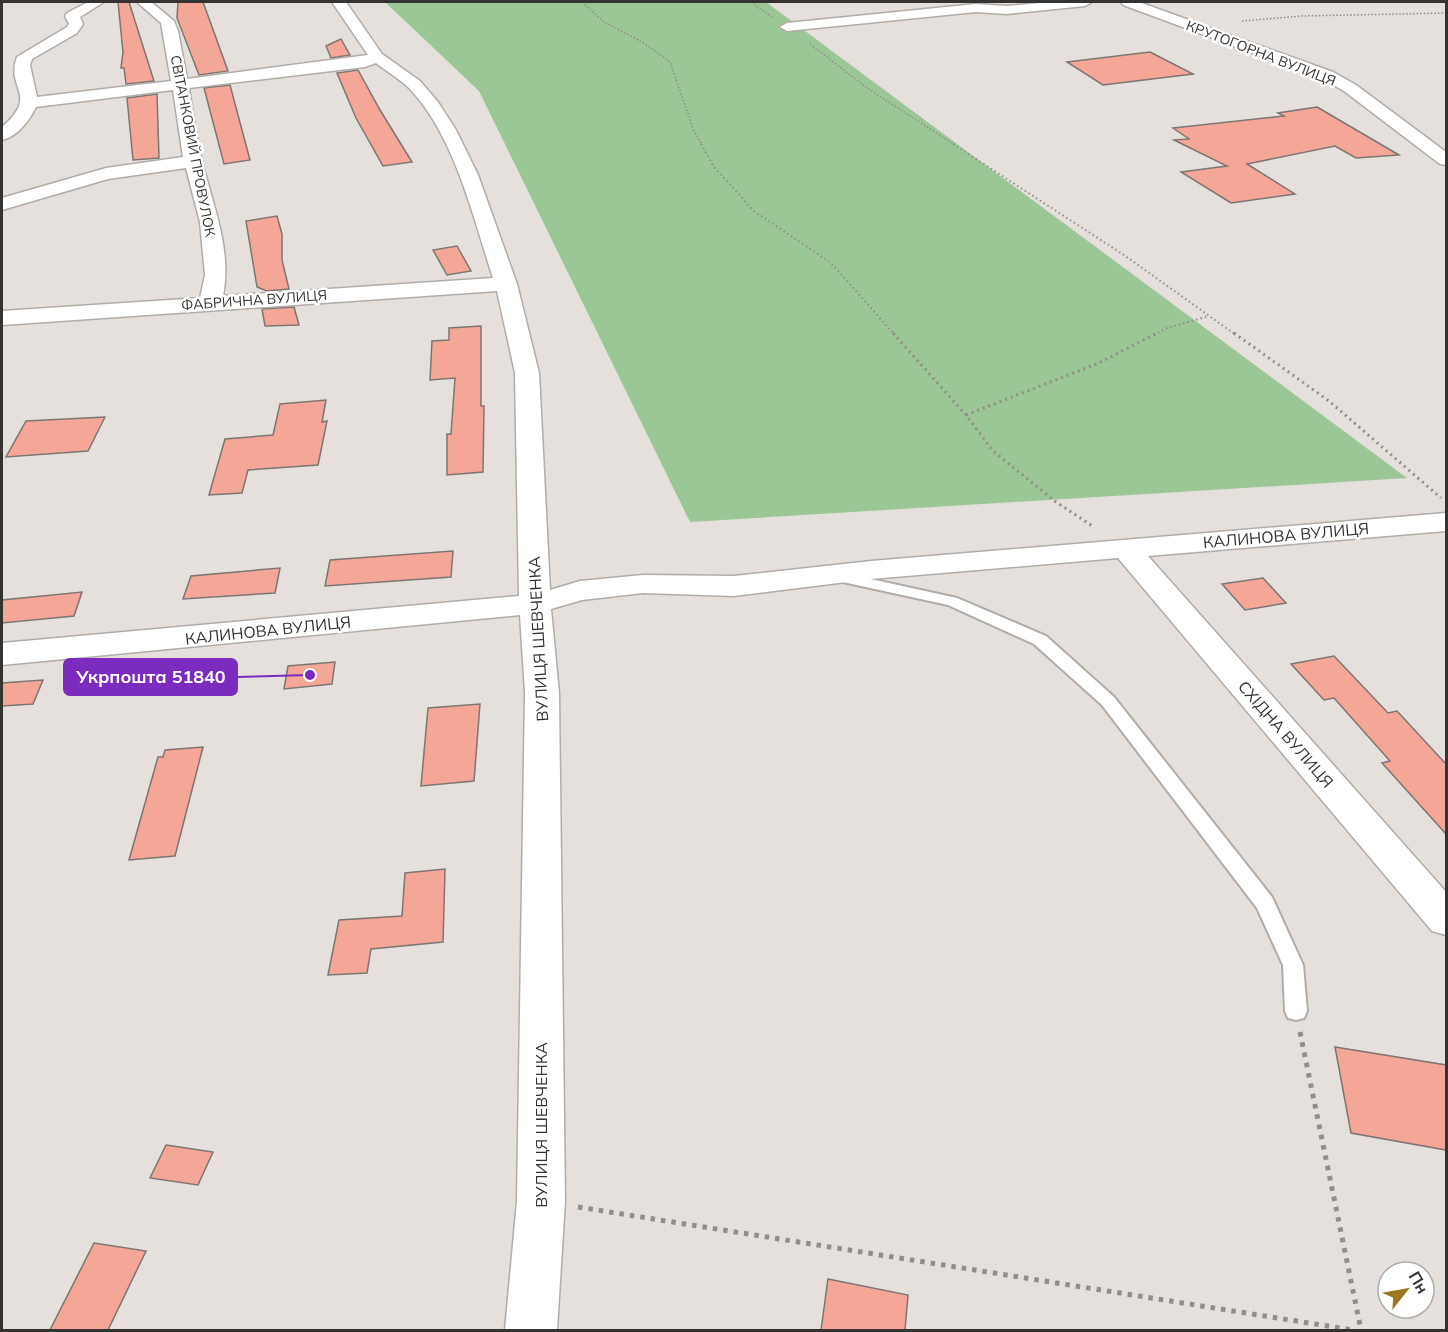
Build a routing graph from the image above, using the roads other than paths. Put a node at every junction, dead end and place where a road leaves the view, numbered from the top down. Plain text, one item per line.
1 (97, 2) edge
2 (143, 2) edge
3 (339, 2) edge
4 (1085, 2) edge
5 (1128, 2) edge
6 (787, 27) road end
7 (377, 57) junction
8 (181, 84) junction
9 (30, 104) junction
10 (2, 135) edge
11 (1446, 159) edge
12 (193, 161) junction
13 (2, 204) edge
14 (506, 284) junction
15 (210, 303) junction
16 (2, 318) edge
17 (1446, 522) edge
18 (1125, 548) junction
19 (827, 575) junction
20 (535, 604) junction
21 (2, 654) edge
22 (1446, 919) edge
23 (1296, 1011) road end
24 (531, 1330) edge

1 - 9 street
2 - 8 street, СВІТАНКОВИЙ ПРОВУЛОК
3 - 7 street, ВУЛИЦЯ ШЕВЧЕНКА
4 - 6 street
5 - 11 street, КРУТОГОРНА ВУЛИЦЯ
7 - 8 street
7 - 14 street, ВУЛИЦЯ ШЕВЧЕНКА
8 - 9 street
8 - 12 street, СВІТАНКОВИЙ ПРОВУЛОК
9 - 10 street
12 - 13 street
12 - 15 street, СВІТАНКОВИЙ ПРОВУЛОК
14 - 15 street, ФАБРИЧНА ВУЛИЦЯ
14 - 20 street, ВУЛИЦЯ ШЕВЧЕНКА
15 - 16 street, ФАБРИЧНА ВУЛИЦЯ
17 - 18 street, КАЛИНОВА ВУЛИЦЯ
18 - 19 street, КАЛИНОВА ВУЛИЦЯ
18 - 22 street, СХІДНА ВУЛИЦЯ
19 - 20 street, КАЛИНОВА ВУЛИЦЯ
19 - 23 lane
20 - 21 street, КАЛИНОВА ВУЛИЦЯ
20 - 24 street, ВУЛИЦЯ ШЕВЧЕНКА

